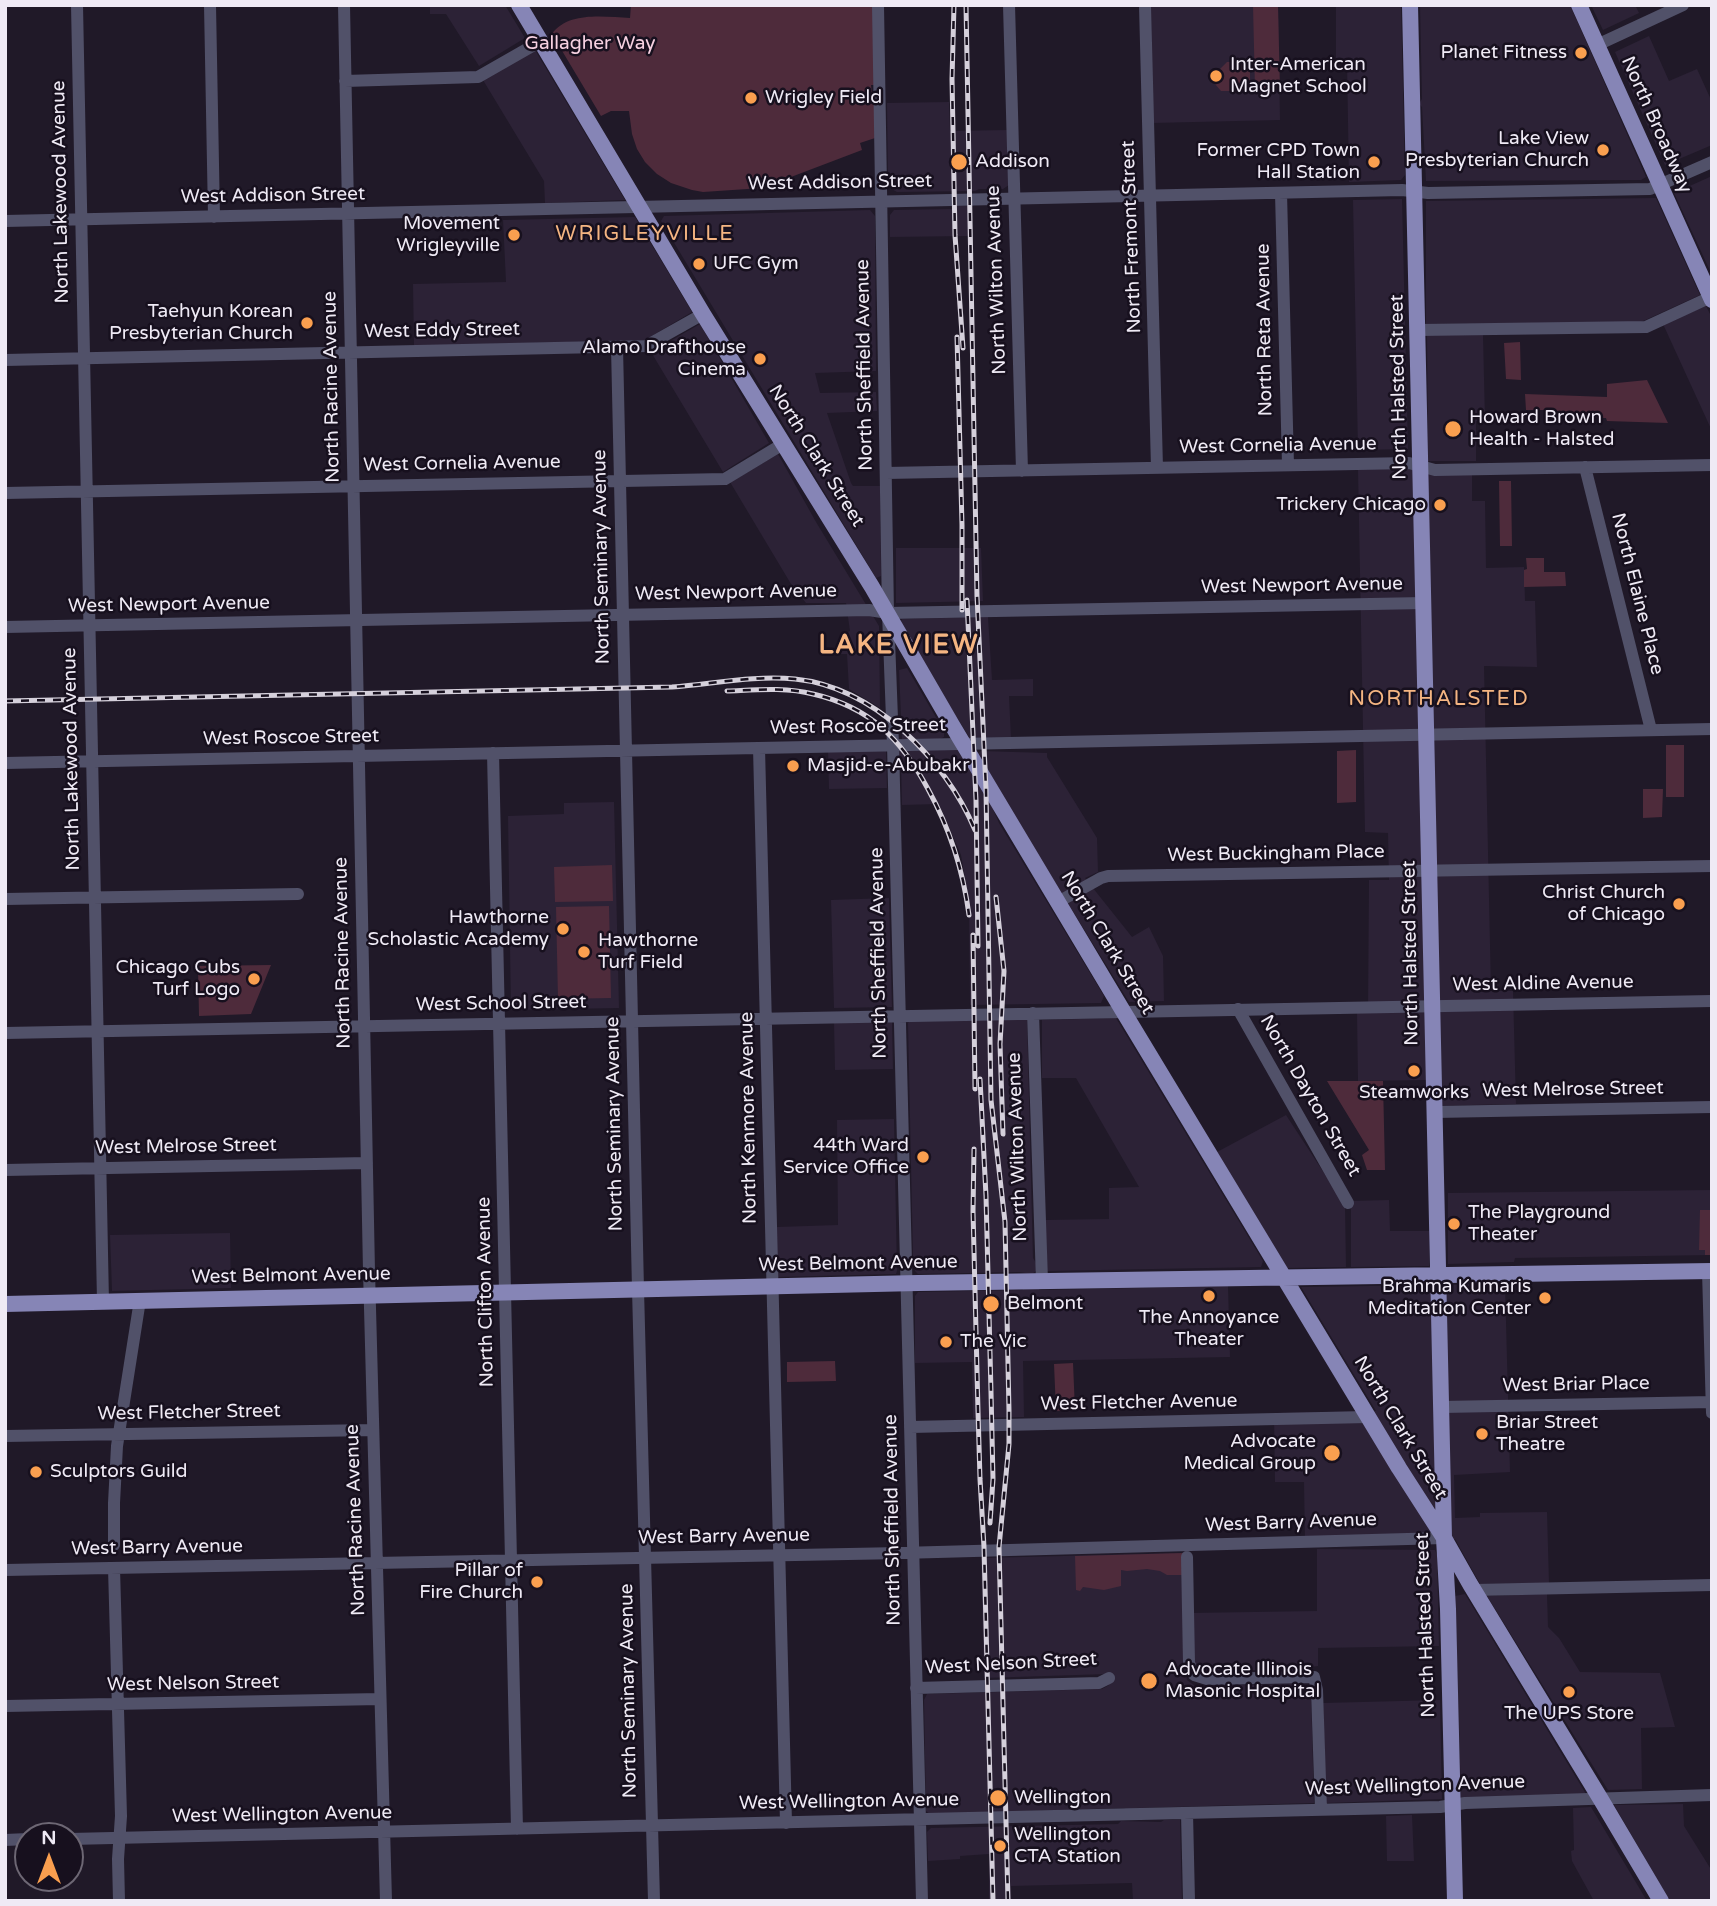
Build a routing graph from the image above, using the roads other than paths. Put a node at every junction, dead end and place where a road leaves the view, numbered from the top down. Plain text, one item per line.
1 (77, 5) edge
2 (210, 5) edge
3 (344, 5) edge
4 (519, 5) edge
5 (878, 5) edge
6 (1009, 5) edge
7 (1145, 5) edge
8 (1410, 5) edge
9 (1579, 5) edge
10 (1683, 5) edge
11 (541, 41) junction
12 (1597, 45) junction
13 (345, 81) junction
14 (1712, 162) edge
15 (1660, 185) junction
16 (1415, 191) junction
17 (1281, 193) junction
18 (1149, 196) junction
19 (1014, 198) junction
20 (882, 201) junction
21 (640, 207) junction
22 (348, 214) junction
23 (214, 217) junction
24 (81, 220) junction
25 (5, 221) edge
26 (1711, 298) edge
27 (704, 314) junction
28 (1418, 330) junction
29 (617, 347) junction
30 (351, 352) junction
31 (84, 358) junction
32 (5, 360) edge
33 (783, 444) junction
34 (1288, 465) junction
35 (1712, 465) edge
36 (1421, 467) junction
37 (1585, 467) junction
38 (1157, 468) junction
39 (1022, 471) junction
40 (886, 473) junction
41 (620, 481) junction
42 (353, 486) junction
43 (86, 491) junction
44 (5, 493) edge
45 (1424, 603) junction
46 (888, 613) junction
47 (623, 615) junction
48 (356, 620) junction
49 (89, 626) junction
50 (5, 627) edge
51 (1712, 729) edge
52 (1651, 730) junction
53 (1427, 736) junction
54 (963, 744) junction
55 (893, 746) junction
56 (759, 748) junction
57 (626, 751) junction
58 (494, 753) junction
59 (359, 756) junction
60 (92, 761) junction
61 (5, 763) edge
62 (1712, 866) edge
63 (1430, 871) junction
64 (298, 894) dead end
65 (94, 898) junction
66 (5, 899) edge
67 (1058, 902) junction
68 (1712, 1001) edge
69 (1433, 1005) junction
70 (1238, 1009) junction
71 (1123, 1011) junction
72 (1033, 1013) junction
73 (900, 1015) junction
74 (766, 1018) junction
75 (632, 1020) junction
76 (500, 1023) junction
77 (364, 1026) junction
78 (97, 1031) junction
79 (5, 1033) edge
80 (1712, 1107) edge
81 (1435, 1112) junction
82 (367, 1163) junction
83 (100, 1168) junction
84 (5, 1170) edge
85 (1348, 1203) dead end
86 (1710, 1271) edge
87 (1439, 1275) junction
88 (1284, 1276) junction
89 (1041, 1281) junction
90 (906, 1283) junction
91 (773, 1286) junction
92 (638, 1289) junction
93 (506, 1292) junction
94 (370, 1295) junction
95 (140, 1300) junction
96 (103, 1301) junction
97 (5, 1304) edge
98 (1712, 1402) edge
99 (1442, 1407) junction
100 (1712, 1413) edge
101 (1368, 1417) junction
102 (910, 1427) junction
103 (373, 1430) junction
104 (119, 1434) junction
105 (5, 1436) edge
106 (1444, 1538) junction
107 (114, 1545) dead end
108 (913, 1552) junction
109 (780, 1555) junction
110 (1187, 1557) dead end
111 (645, 1558) junction
112 (511, 1560) junction
113 (377, 1563) junction
114 (114, 1568) junction
115 (5, 1570) edge
116 (1712, 1586) edge
117 (1474, 1590) junction
118 (1109, 1678) dead end
119 (916, 1688) junction
120 (380, 1699) junction
121 (117, 1704) junction
122 (5, 1706) edge
123 (1712, 1795) edge
124 (1600, 1798) junction
125 (1453, 1805) junction
126 (1321, 1810) junction
127 (1187, 1814) junction
128 (919, 1820) junction
129 (786, 1823) junction
130 (652, 1826) junction
131 (517, 1829) junction
132 (384, 1832) junction
133 (119, 1838) junction
134 (84, 1839) edge
135 (119, 1901) edge
136 (386, 1901) edge
137 (654, 1901) edge
138 (922, 1901) edge
139 (1189, 1901) edge
140 (1455, 1901) edge
141 (1661, 1901) edge

1 - 24 street, North Lakewood Avenue
2 - 23 street
3 - 13 street, North Racine Avenue
4 - 11 main road, North Clark Street
5 - 20 street, North Sheffield Avenue
6 - 19 street, North Wilton Avenue
7 - 18 street, North Fremont Street
8 - 16 main road, North Halsted Street
9 - 12 main road, North Broadway
10 - 12 street
11 - 13 street
11 - 21 main road, North Clark Street
12 - 15 main road, North Broadway
13 - 22 street, North Racine Avenue
14 - 15 street, West Addison Street
15 - 16 street, West Addison Street
15 - 26 main road, North Broadway
16 - 17 street, West Addison Street
16 - 28 main road, North Halsted Street
17 - 18 street, West Addison Street
17 - 34 street, North Reta Avenue
18 - 19 street, West Addison Street
18 - 38 street, North Fremont Street
19 - 20 street, West Addison Street
19 - 39 street, North Wilton Avenue
20 - 21 street, West Addison Street
20 - 40 street, North Sheffield Avenue
21 - 22 street, West Addison Street
21 - 27 main road, North Clark Street
22 - 23 street, West Addison Street
22 - 30 street, North Racine Avenue
23 - 24 street, West Addison Street
24 - 25 street, West Addison Street
24 - 31 street, North Lakewood Avenue
26 - 28 street
27 - 29 street, West Eddy Street
27 - 33 main road, North Clark Street
28 - 36 main road, North Halsted Street
29 - 30 street, West Eddy Street
29 - 41 street, North Seminary Avenue
30 - 31 street, West Eddy Street
30 - 42 street, North Racine Avenue
31 - 32 street, West Eddy Street
31 - 43 street, North Lakewood Avenue
33 - 41 street, West Cornelia Avenue
33 - 46 main road, North Clark Street
34 - 36 street, West Cornelia Avenue
34 - 38 street, West Cornelia Avenue
35 - 37 street, West Cornelia Avenue
36 - 37 street, West Cornelia Avenue
36 - 45 main road, North Halsted Street
37 - 52 street, North Elaine Place
38 - 39 street, West Cornelia Avenue
39 - 40 street, West Cornelia Avenue
40 - 46 street, North Sheffield Avenue
41 - 42 street, West Cornelia Avenue
41 - 47 street, North Seminary Avenue
42 - 43 street, West Cornelia Avenue
42 - 48 street, North Racine Avenue
43 - 44 street, West Cornelia Avenue
43 - 49 street, North Lakewood Avenue
45 - 46 street, West Newport Avenue
45 - 53 main road, North Halsted Street
46 - 47 street, West Newport Avenue
46 - 54 main road, North Clark Street
46 - 55 street, North Sheffield Avenue
47 - 48 street, West Newport Avenue
47 - 57 street, North Seminary Avenue
48 - 49 street, West Newport Avenue
48 - 59 street, North Racine Avenue
49 - 50 street, West Newport Avenue
49 - 60 street, North Lakewood Avenue
51 - 52 street, West Roscoe Street
52 - 53 street, West Roscoe Street
53 - 54 street, West Roscoe Street
53 - 63 main road, North Halsted Street
54 - 55 street, West Roscoe Street
54 - 67 main road, North Clark Street
55 - 56 street, West Roscoe Street
55 - 73 street, North Sheffield Avenue
56 - 57 street, West Roscoe Street
56 - 74 street, North Kenmore Avenue
57 - 58 street, West Roscoe Street
57 - 75 street, North Seminary Avenue
58 - 59 street, West Roscoe Street
58 - 76 street, North Clifton Avenue
59 - 60 street, West Roscoe Street
59 - 77 street, North Racine Avenue
60 - 61 street, West Roscoe Street
60 - 65 street, North Lakewood Avenue
62 - 63 street, West Buckingham Place
63 - 67 street, West Buckingham Place
63 - 69 main road, North Halsted Street
64 - 65 street
65 - 66 street
65 - 78 street, North Lakewood Avenue
67 - 71 main road, North Clark Street
68 - 69 street, West Aldine Avenue
69 - 70 street, West Aldine Avenue
69 - 81 main road, North Halsted Street
70 - 71 street, West Aldine Avenue
70 - 85 street, North Dayton Street
71 - 72 street, West School Street
71 - 88 main road, North Clark Street
72 - 73 street, West School Street
72 - 89 street, North Wilton Avenue
73 - 74 street, West School Street
73 - 90 street, North Sheffield Avenue
74 - 75 street, West School Street
74 - 91 street, North Kenmore Avenue
75 - 76 street, West School Street
75 - 92 street, North Seminary Avenue
76 - 77 street, West School Street
76 - 93 street, North Clifton Avenue
77 - 78 street, West School Street
77 - 82 street, North Racine Avenue
78 - 79 street, West School Street
78 - 83 street, North Lakewood Avenue
80 - 81 street, West Melrose Street
81 - 87 main road, North Halsted Street
82 - 83 street, West Melrose Street
82 - 94 street, North Racine Avenue
83 - 84 street, West Melrose Street
83 - 96 street, North Lakewood Avenue
86 - 87 main road, West Belmont Avenue
86 - 98 street
87 - 88 main road, West Belmont Avenue
87 - 99 main road, North Halsted Street
88 - 89 main road, West Belmont Avenue
88 - 101 main road, North Clark Street
89 - 90 main road, West Belmont Avenue
90 - 91 main road, West Belmont Avenue
90 - 102 street, North Sheffield Avenue
91 - 92 main road, West Belmont Avenue
91 - 109 street, North Kenmore Avenue
92 - 93 main road, West Belmont Avenue
92 - 111 street, North Seminary Avenue
93 - 94 main road, West Belmont Avenue
93 - 112 street, North Clifton Avenue
94 - 95 main road, West Belmont Avenue
94 - 103 street, North Racine Avenue
95 - 96 main road, West Belmont Avenue
95 - 104 street
96 - 97 main road, West Belmont Avenue
98 - 99 street, West Briar Place
98 - 100 street
99 - 106 main road, North Halsted Street
101 - 102 street, West Fletcher Avenue
101 - 106 main road, North Clark Street
102 - 108 street, North Sheffield Avenue
103 - 104 street, West Fletcher Street
103 - 113 street, North Racine Avenue
104 - 105 street, West Fletcher Street
104 - 107 street
106 - 108 street, West Barry Avenue
106 - 117 main road, North Clark Street
106 - 125 main road, North Halsted Street
108 - 109 street, West Barry Avenue
108 - 119 street, North Sheffield Avenue
109 - 111 street, West Barry Avenue
109 - 129 street, North Kenmore Avenue
110 - 126 street
111 - 112 street, West Barry Avenue
111 - 130 street, North Seminary Avenue
112 - 113 street, West Barry Avenue
112 - 131 street, North Clifton Avenue
113 - 114 street, West Barry Avenue
113 - 120 street, North Racine Avenue
114 - 115 street, West Barry Avenue
114 - 121 street
116 - 117 street
117 - 124 main road, North Clark Street
118 - 119 street, West Nelson Street
119 - 128 street, North Sheffield Avenue
120 - 121 street, West Nelson Street
120 - 132 street, North Racine Avenue
121 - 122 street, West Nelson Street
121 - 133 street
123 - 124 street, West Wellington Avenue
124 - 125 street, West Wellington Avenue
124 - 141 main road, North Clark Street
125 - 126 street, West Wellington Avenue
125 - 140 main road, North Halsted Street
126 - 127 street, West Wellington Avenue
127 - 128 street, West Wellington Avenue
127 - 139 street
128 - 129 street, West Wellington Avenue
128 - 138 street, North Sheffield Avenue
129 - 130 street, West Wellington Avenue
130 - 131 street, West Wellington Avenue
130 - 137 street, North Seminary Avenue
131 - 132 street, West Wellington Avenue
132 - 133 street, West Wellington Avenue
132 - 136 street, North Racine Avenue
133 - 134 street, West Wellington Avenue
133 - 135 street

